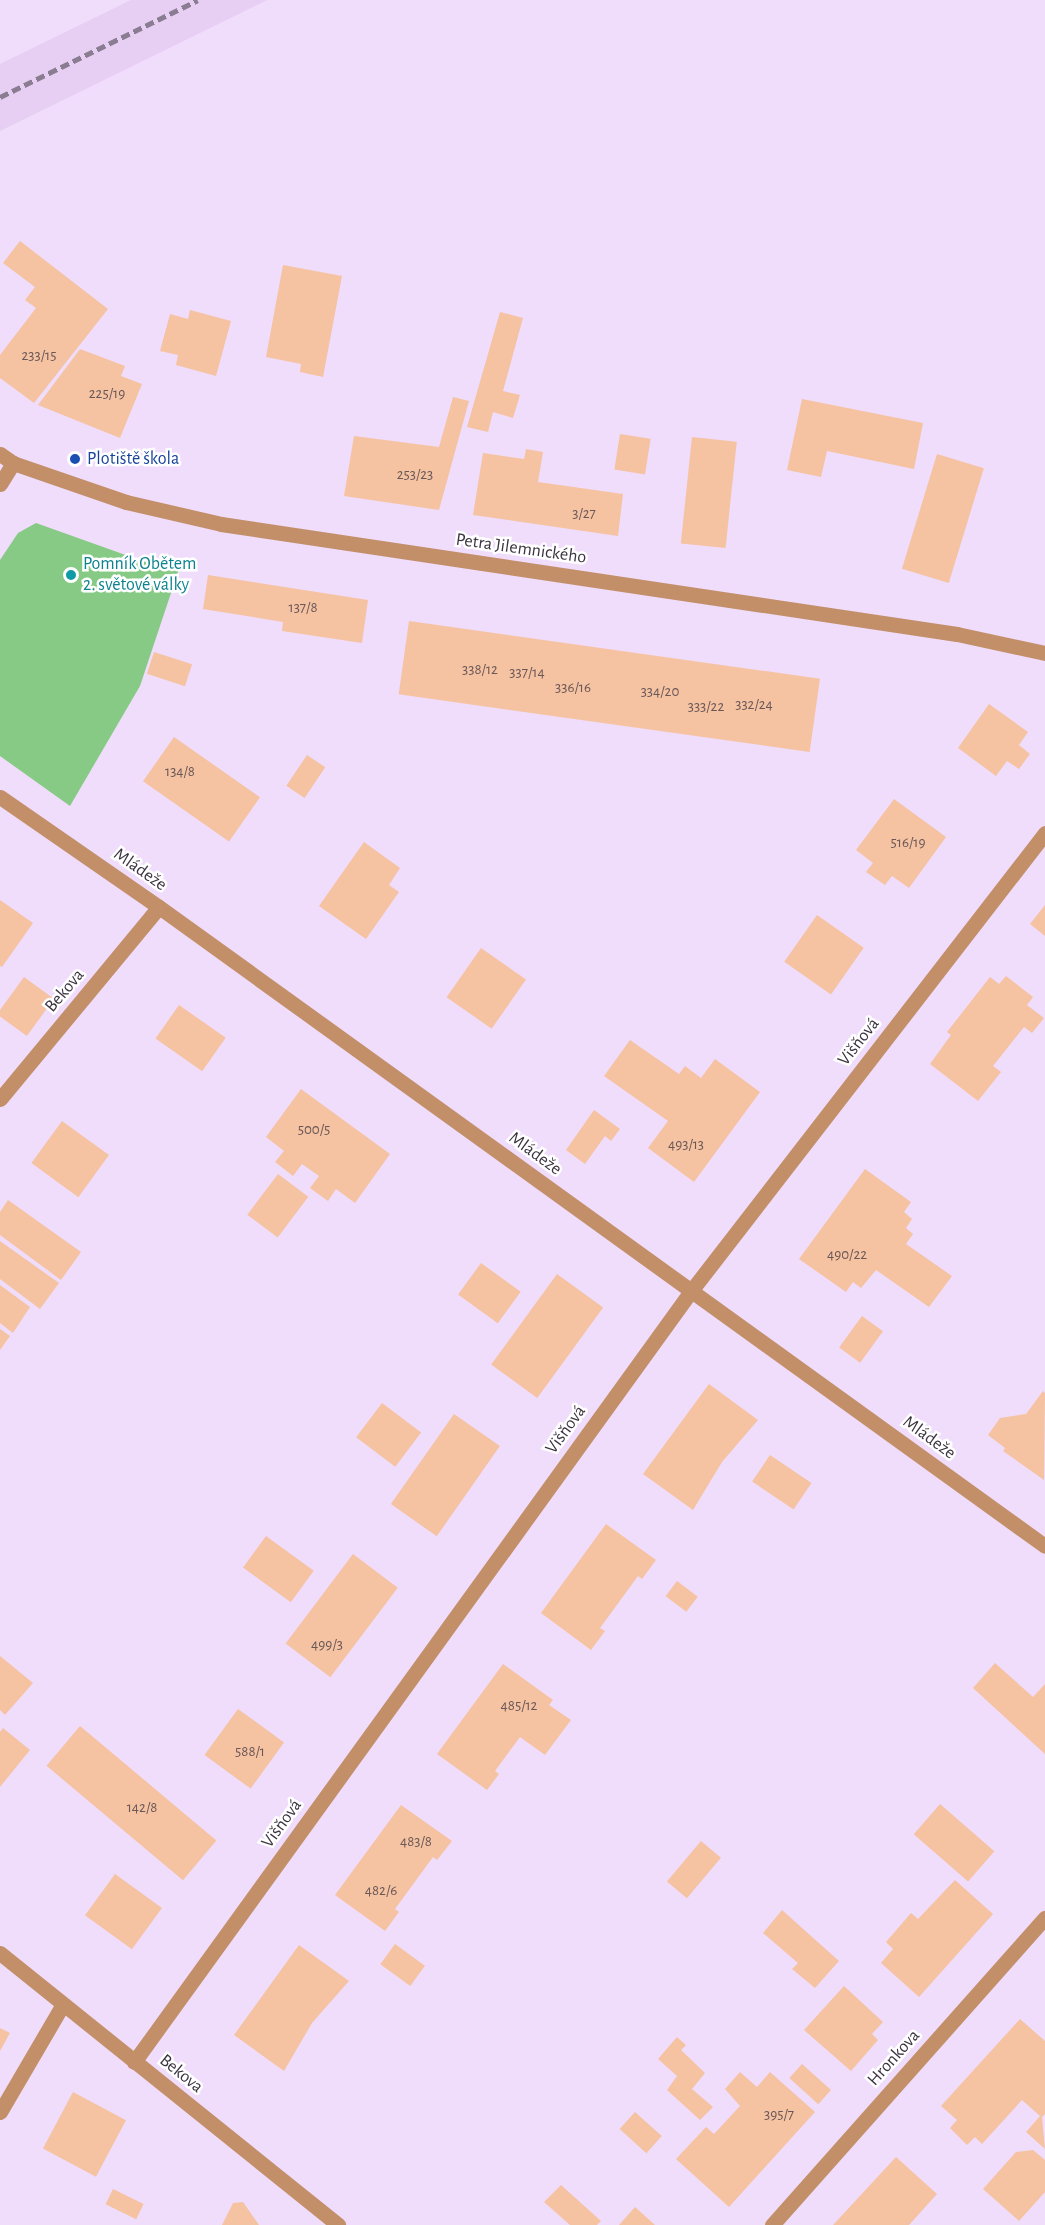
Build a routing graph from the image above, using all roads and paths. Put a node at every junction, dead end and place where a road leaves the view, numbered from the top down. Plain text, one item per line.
1 (0, 454) edge
2 (14, 463) junction
3 (0, 484) edge
4 (1045, 653) edge
5 (0, 797) edge
6 (1045, 833) edge
7 (159, 907) junction
8 (0, 1099) edge
9 (691, 1291) junction
10 (1045, 1546) edge
11 (1045, 1918) edge
12 (0, 1953) edge
13 (62, 2006) junction
14 (134, 2062) junction
15 (0, 2112) edge
16 (338, 2225) edge
17 (771, 2225) edge

1 - 2 street, Petra Jilemnického
2 - 3 street
2 - 4 street, Petra Jilemnického
5 - 7 street, Mládeže
6 - 9 street, Višňová
7 - 8 street, Bekova
7 - 9 street, Mládeže
9 - 10 street, Mládeže
9 - 14 street, Višňová
11 - 17 street, Hronkova
12 - 13 street, Bekova
13 - 14 street, Bekova
13 - 15 street
14 - 16 street, Bekova

